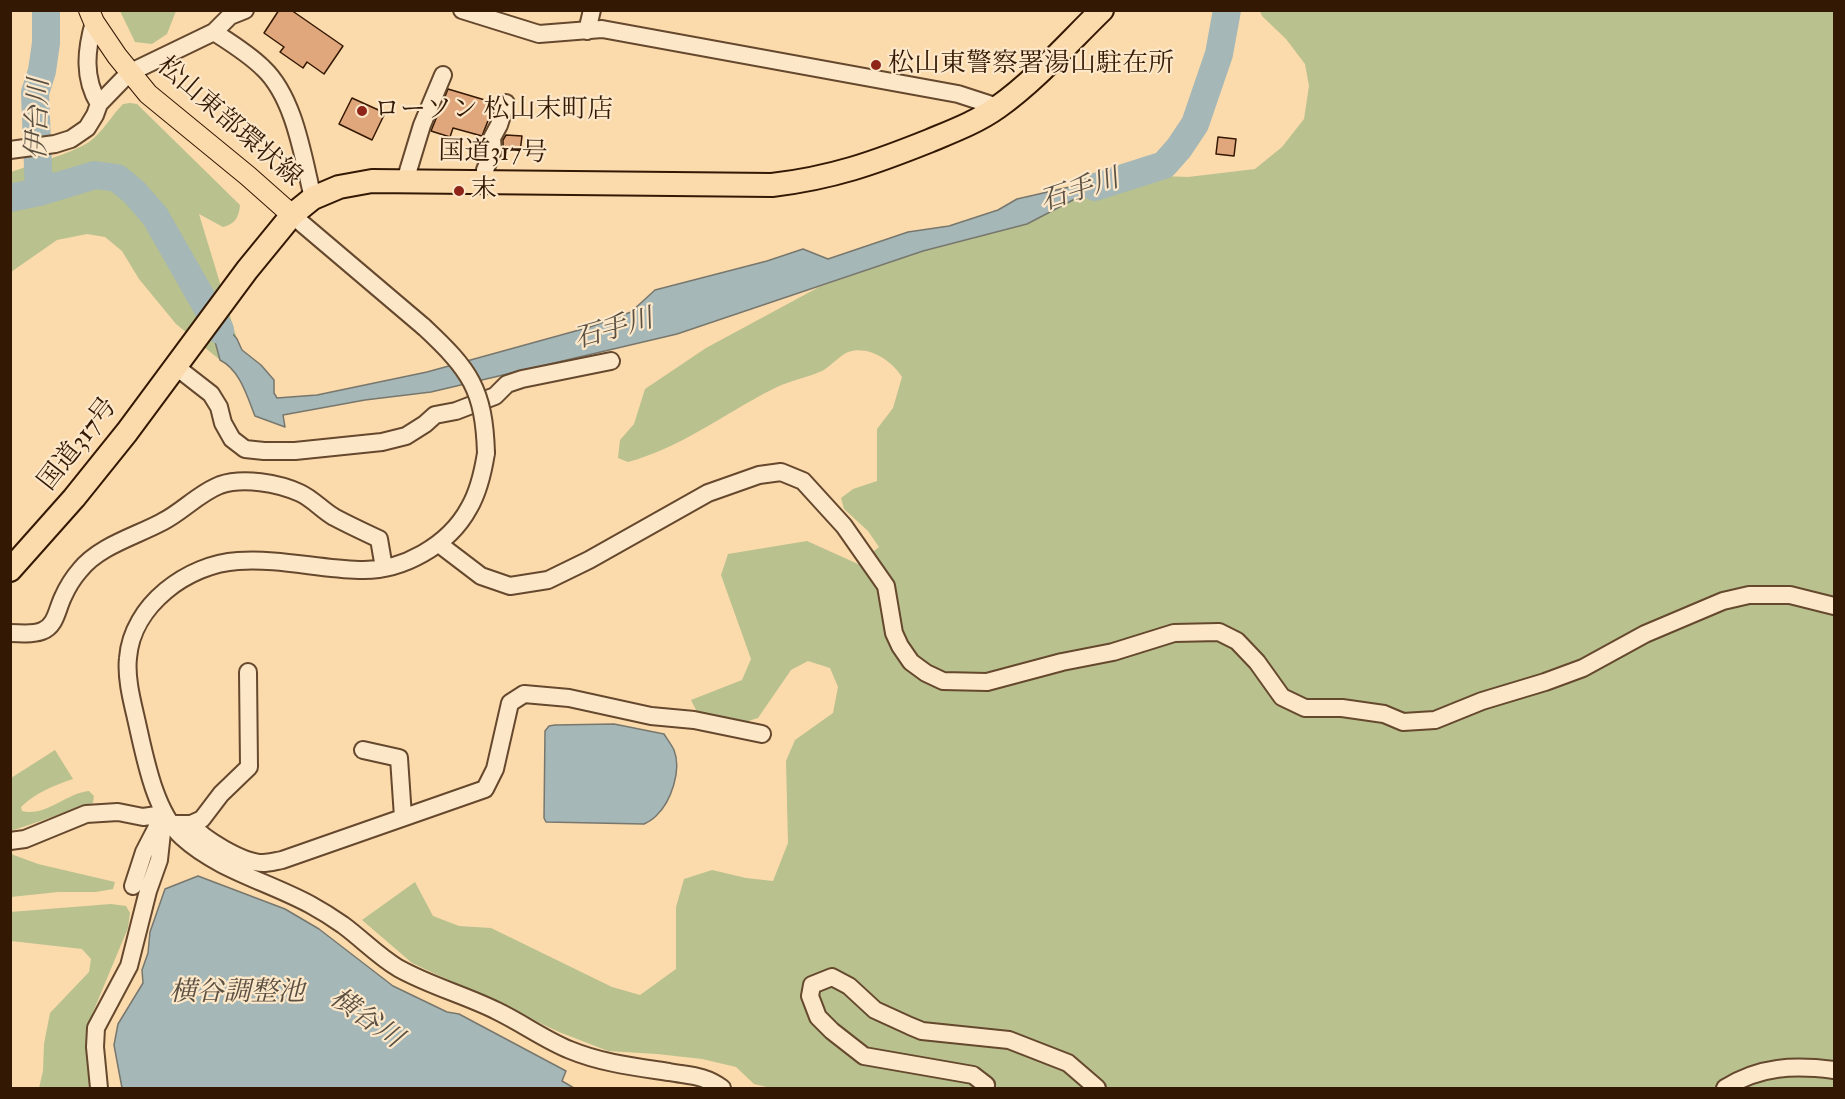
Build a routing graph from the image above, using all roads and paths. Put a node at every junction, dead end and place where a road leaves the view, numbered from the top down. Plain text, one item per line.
1 (245, 10) edge
2 (462, 10) edge
3 (592, 10) edge
4 (1101, 10) edge
5 (92, 16) edge
6 (586, 31) junction
7 (214, 32) junction
8 (129, 73) junction
9 (443, 75) dead end
10 (506, 103) dead end
11 (99, 104) junction
12 (998, 107) junction
13 (10, 150) edge
14 (405, 181) junction
15 (485, 182) junction
16 (313, 198) junction
17 (292, 216) junction
18 (179, 360) junction
19 (611, 361) dead end
20 (439, 544) junction
21 (384, 568) junction
22 (10, 570) edge
23 (1834, 606) edge
24 (10, 633) edge
25 (248, 672) dead end
26 (762, 734) dead end
27 (363, 750) dead end
28 (404, 817) junction
29 (168, 819) junction
30 (190, 825) junction
31 (10, 841) edge
32 (133, 886) dead end
33 (1834, 1070) edge
34 (99, 1089) edge
35 (723, 1089) edge
36 (985, 1089) edge
37 (1097, 1089) edge
38 (1725, 1089) edge

1 - 7 street
2 - 6 street
3 - 6 street
4 - 12 highway, 国道317号
5 - 8 main road, 松山東部環状線
5 - 11 street
6 - 12 street
7 - 8 street
7 - 16 street
8 - 11 street
8 - 17 main road, 松山東部環状線
9 - 14 street
10 - 15 street
11 - 13 street
12 - 15 highway, 国道317号
14 - 15 highway, 国道317号
14 - 16 highway, 国道317号
16 - 17 highway, 国道317号
17 - 18 highway, 国道317号
17 - 20 street, bridge
18 - 19 street
18 - 22 highway, 国道317号
20 - 21 street
20 - 23 street
21 - 24 street
21 - 29 street
25 - 30 street
26 - 28 street
27 - 28 street
28 - 30 street
29 - 30 street
29 - 31 street
29 - 32 street
29 - 34 street
29 - 35 street
33 - 38 street
36 - 37 street

